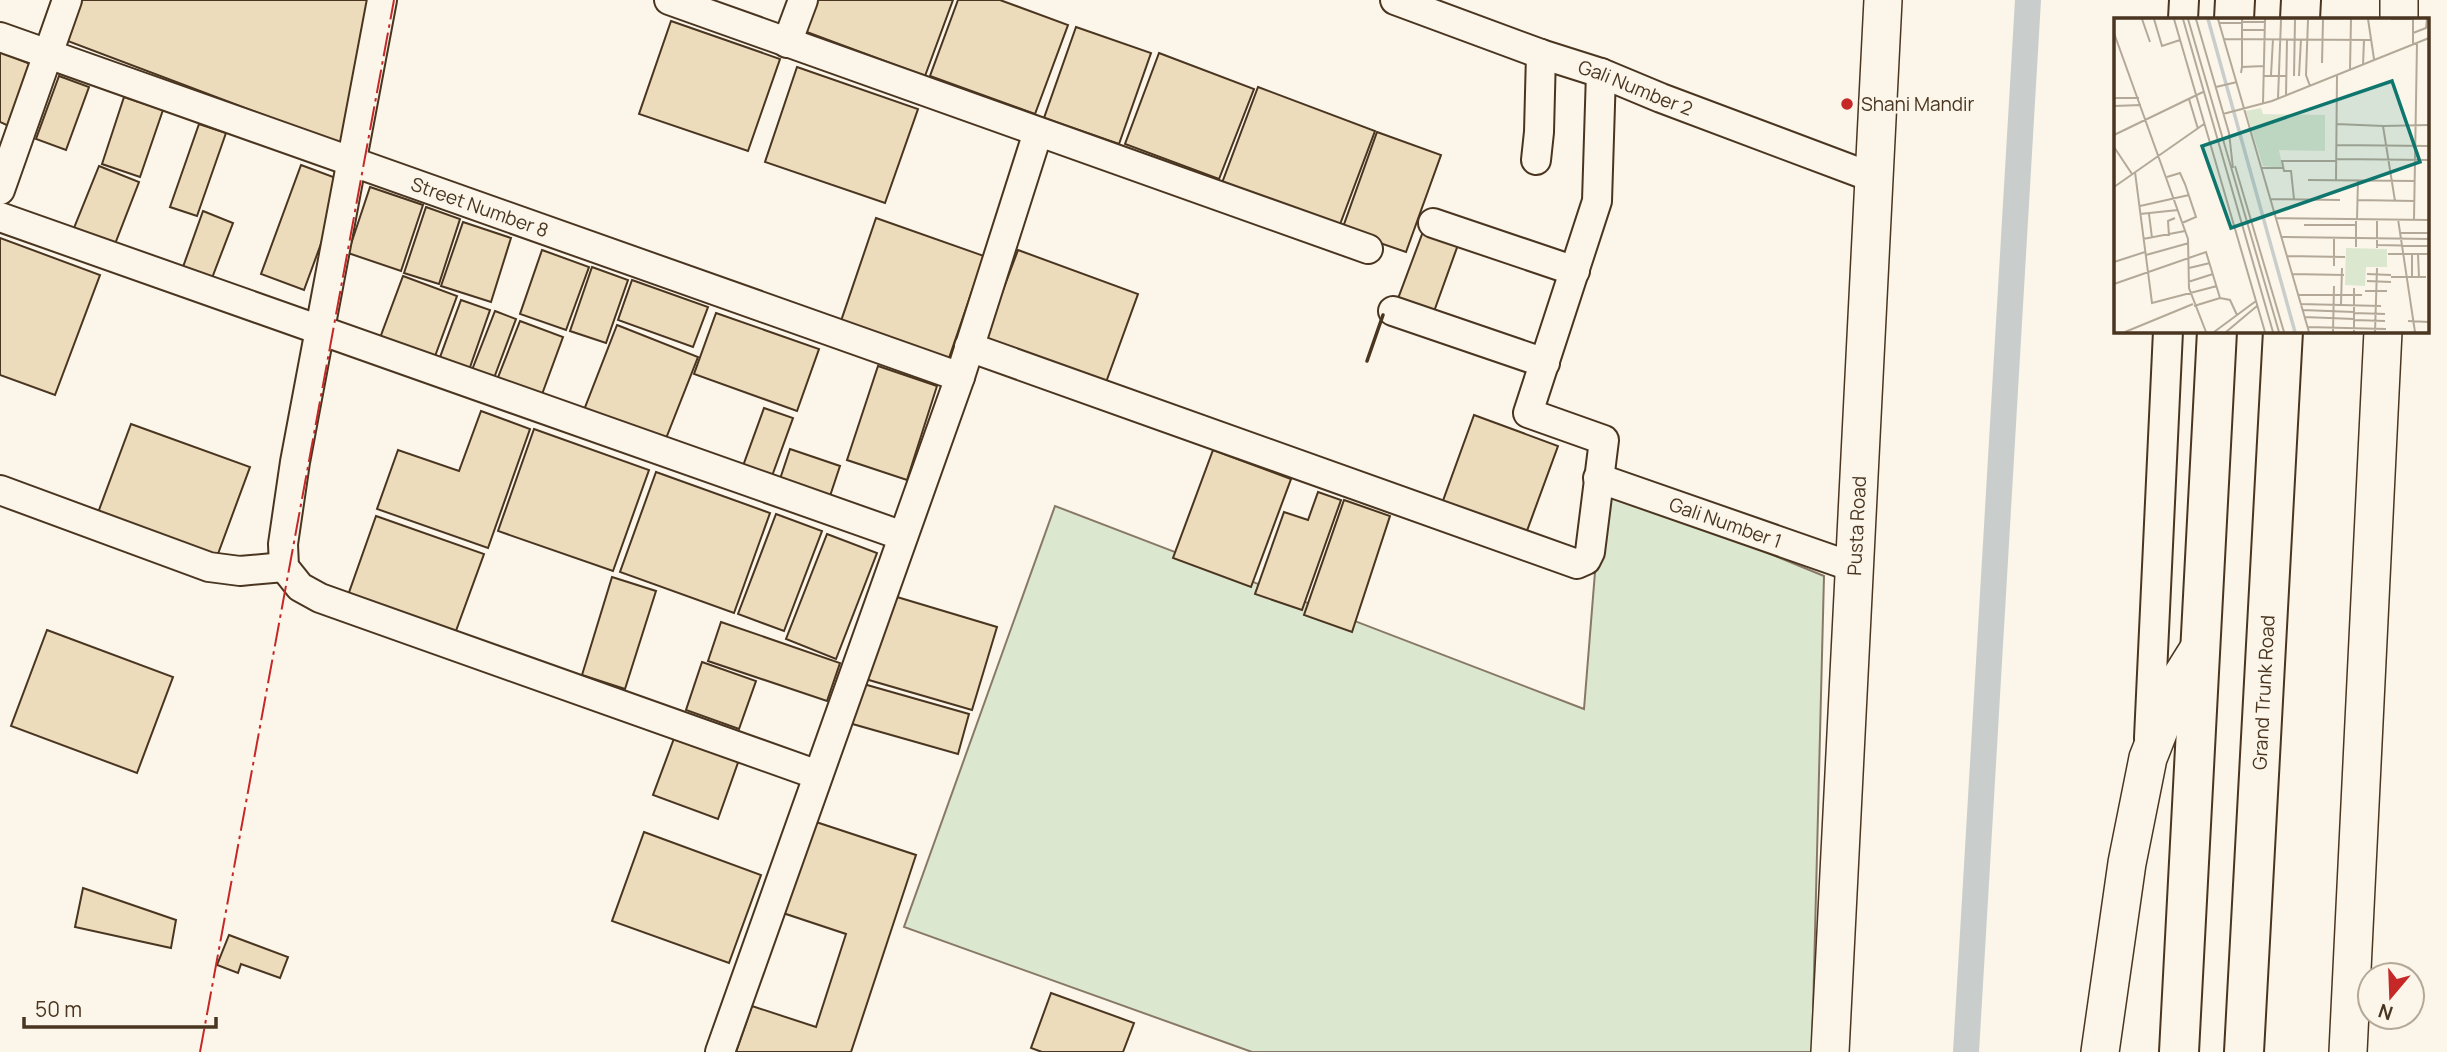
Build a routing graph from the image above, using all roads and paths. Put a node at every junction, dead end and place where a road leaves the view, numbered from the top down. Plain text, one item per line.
1 (67, 0) edge
2 (382, 0) edge
3 (669, 0) edge
4 (803, 0) edge
5 (1395, 0) edge
6 (1883, 0) edge
7 (2183, 0) edge
8 (2235, 0) edge
9 (2301, 0) edge
10 (2399, 0) edge
11 (2183, 18) edge
12 (2234, 18) edge
13 (2300, 18) edge
14 (2399, 18) edge
15 (0, 37) edge
16 (787, 43) junction
17 (49, 54) junction
18 (1541, 54) junction
19 (1601, 73) junction
20 (1038, 132) junction
21 (1536, 160) dead end
22 (353, 162) junction
23 (1874, 178) junction
24 (0, 190) edge
25 (0, 217) edge
26 (1433, 223) dead end
27 (1368, 249) dead end
28 (1576, 271) junction
29 (1393, 310) dead end
30 (320, 331) junction
31 (2168, 332) edge
32 (2217, 332) edge
33 (2283, 332) edge
34 (2383, 332) edge
35 (969, 347) junction
36 (1545, 363) junction
37 (960, 377) junction
38 (1598, 478) junction
39 (0, 490) edge
40 (903, 536) junction
41 (1853, 567) junction
42 (284, 568) junction
43 (2200, 647) junction
44 (2148, 758) junction
45 (818, 775) junction
46 (720, 1052) edge
47 (1830, 1052) edge
48 (2100, 1052) edge
49 (2179, 1052) edge
50 (2244, 1052) edge
51 (2347, 1052) edge

1 - 17 street
2 - 22 street
3 - 16 street
4 - 16 street
5 - 18 street, Gali Number 2
6 - 23 main road, Pusta Road
7 - 11 street
8 - 12 highway
9 - 13 highway
10 - 14 main road
15 - 17 street, Street Number 8
16 - 20 street
17 - 22 street, Street Number 8
17 - 24 street
18 - 19 street, Gali Number 2
18 - 21 street
19 - 23 street, Gali Number 2
19 - 28 street
20 - 27 street
20 - 35 street
22 - 30 street
22 - 37 street, Street Number 8
23 - 41 main road, Pusta Road
25 - 30 street
26 - 28 street
28 - 36 street
29 - 36 street
30 - 40 street
30 - 42 street
31 - 44 street
32 - 43 highway
33 - 50 highway, Grand Trunk Road
34 - 51 main road
35 - 37 street
35 - 38 street
36 - 38 street
37 - 40 street
38 - 41 street, Gali Number 1
39 - 42 street
40 - 45 street
41 - 47 main road, Pusta Road
42 - 45 street
43 - 44 main road
43 - 49 highway
44 - 48 main road
45 - 46 street

